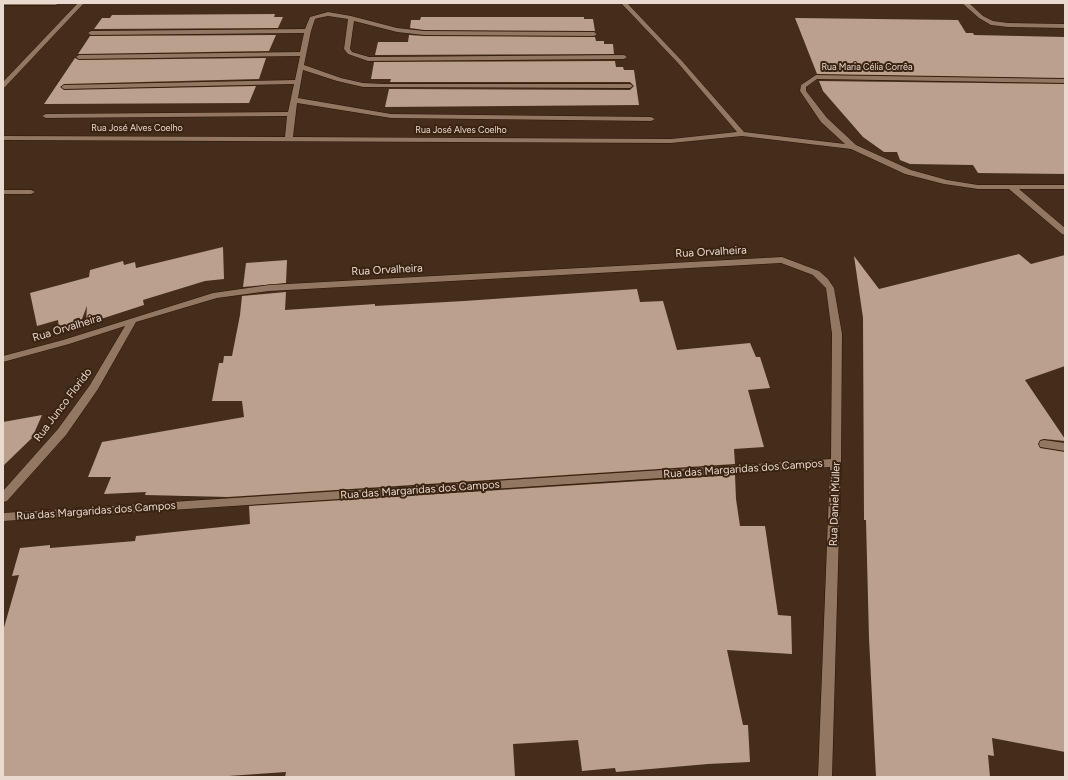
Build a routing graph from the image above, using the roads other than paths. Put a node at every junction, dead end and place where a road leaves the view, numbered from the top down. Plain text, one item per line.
1 (3, 3) edge
2 (56, 3) edge
3 (81, 3) edge
4 (624, 3) edge
5 (965, 3) edge
6 (351, 18) junction
7 (1065, 26) edge
8 (308, 31) junction
9 (91, 33) dead end
10 (594, 34) dead end
11 (303, 54) junction
12 (79, 57) dead end
13 (624, 57) dead end
14 (300, 66) junction
15 (1065, 81) edge
16 (298, 82) junction
17 (3, 86) edge
18 (630, 86) dead end
19 (64, 87) dead end
20 (294, 100) junction
21 (291, 114) junction
22 (46, 116) dead end
23 (651, 119) dead end
24 (742, 134) junction
25 (3, 138) edge
26 (290, 139) junction
27 (853, 147) junction
28 (1012, 187) junction
29 (1065, 187) edge
30 (3, 192) edge
31 (31, 192) dead end
32 (1065, 232) edge
33 (782, 260) joint
34 (133, 320) junction
35 (3, 359) edge
36 (1044, 444) dead end
37 (1065, 447) edge
38 (836, 462) junction
39 (3, 498) edge
40 (3, 517) edge
41 (825, 777) edge

1 - 2 street
3 - 17 street
4 - 24 street
5 - 7 street
6 - 8 street
6 - 10 street
6 - 13 street
8 - 9 street
8 - 11 street
11 - 12 street
11 - 14 street
14 - 16 street
14 - 18 street
15 - 27 street, Rua Maria Célia Corrêa
16 - 19 street
16 - 20 street
20 - 21 street
20 - 23 street
21 - 22 street
21 - 26 street
24 - 26 street, Rua José Alves Coelho
24 - 27 street, Rua José Alves Coelho
25 - 26 street, Rua José Alves Coelho
27 - 28 street, Rua Maria Célia Corrêa
28 - 29 street, Rua Maria Célia Corrêa
28 - 32 street
30 - 31 street
33 - 34 street, Rua Orvalheira
33 - 38 street, Rua Daniel Müller
34 - 35 street, Rua Orvalheira
34 - 39 street, Rua Junco Florido
36 - 37 street
38 - 40 street, Rua das Margaridas dos Campos
38 - 41 street, Rua Daniel Müller

